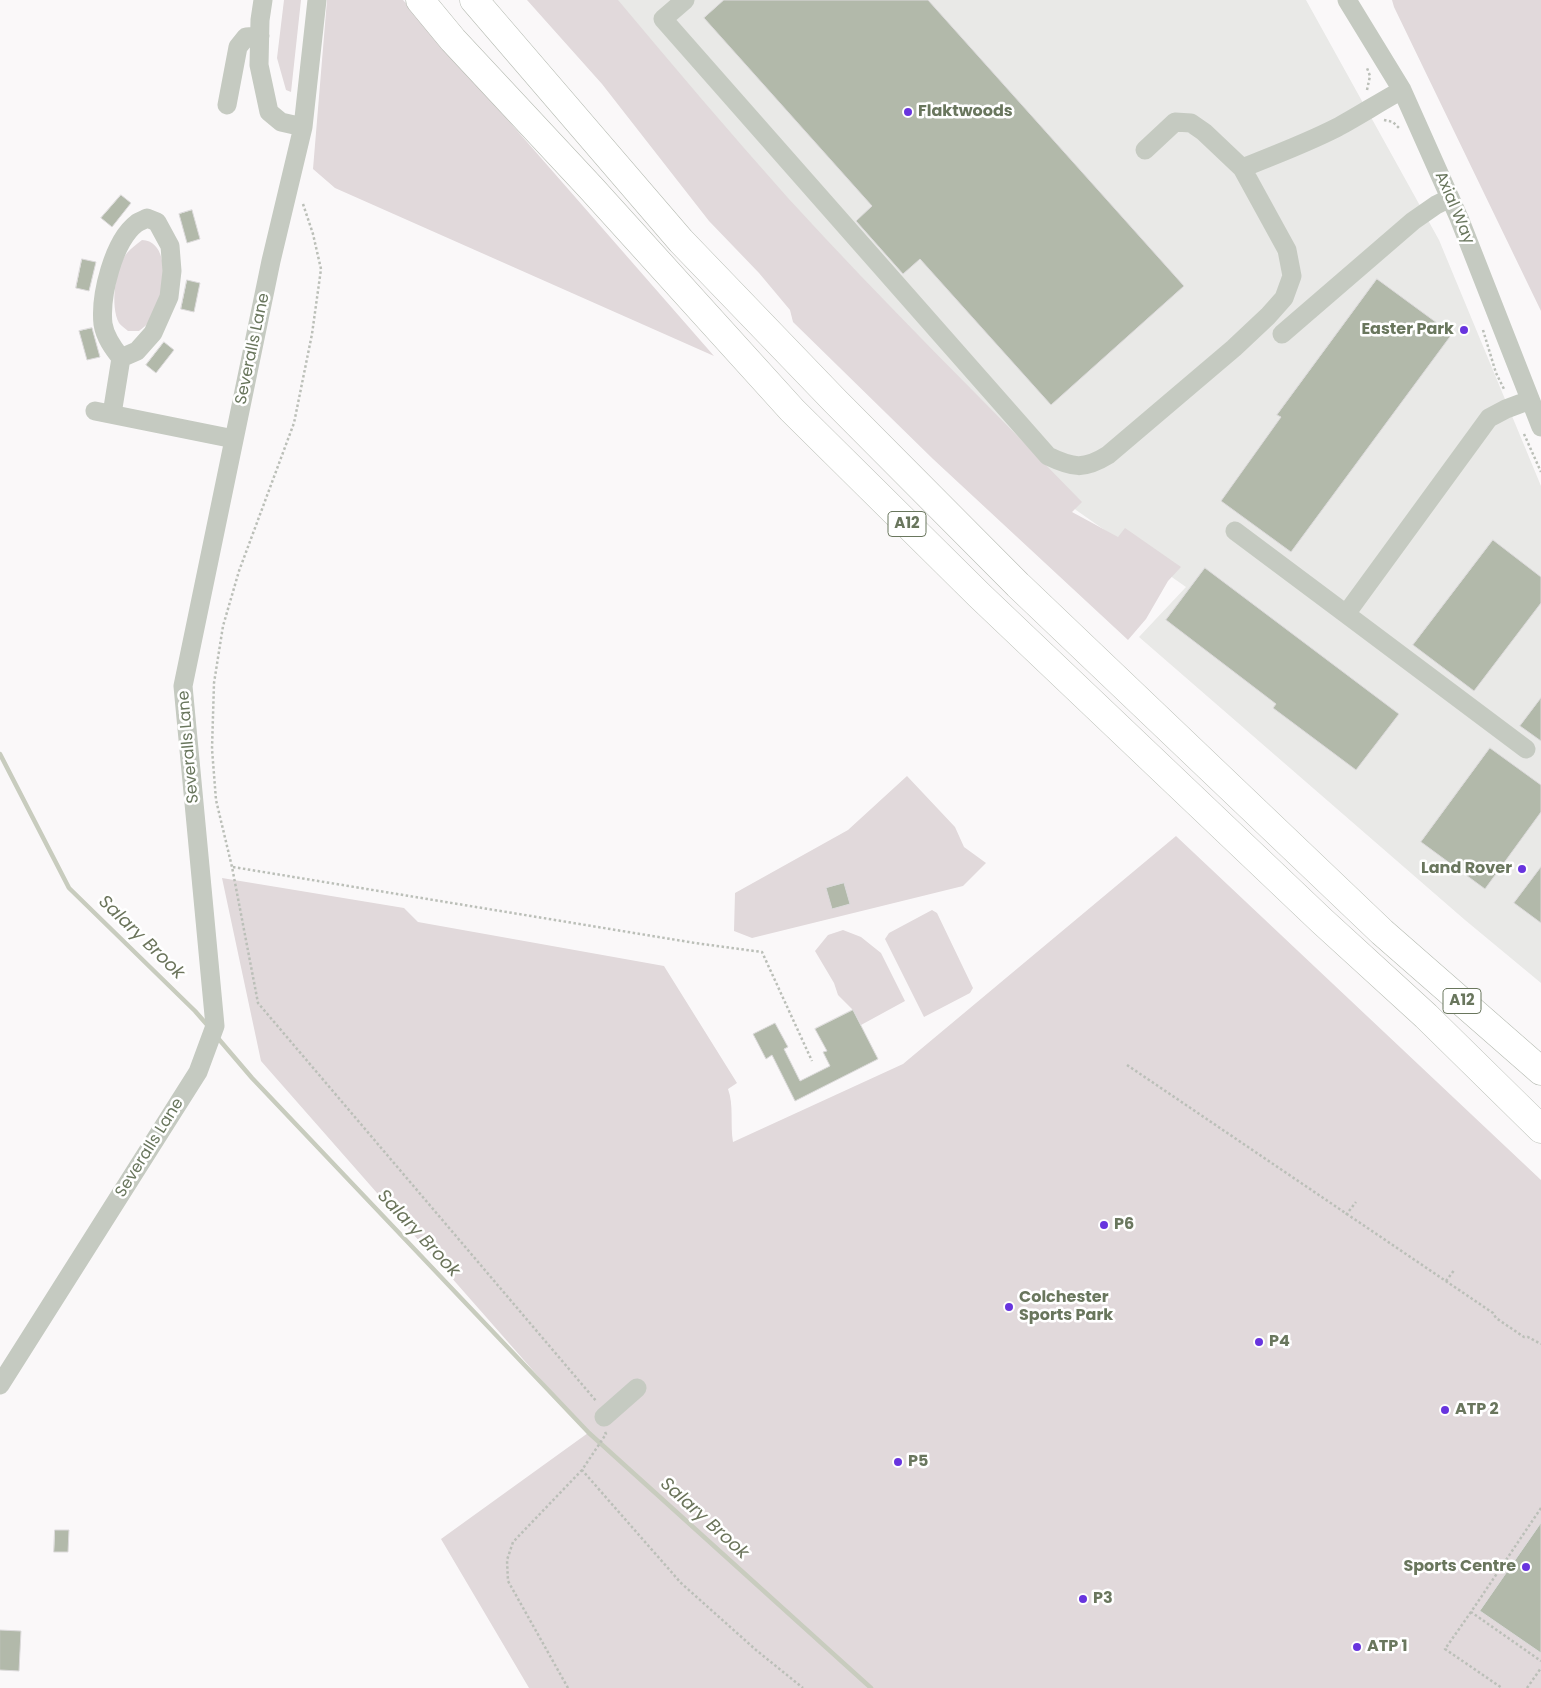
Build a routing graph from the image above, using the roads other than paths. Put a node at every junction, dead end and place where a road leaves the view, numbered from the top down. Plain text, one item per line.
1 (263, 0) edge
2 (317, 0) edge
3 (420, 0) edge
4 (474, 0) edge
5 (684, 0) edge
6 (1347, 0) edge
7 (260, 36) junction
8 (1402, 90) junction
9 (227, 105) dead end
10 (302, 127) junction
11 (1145, 150) dead end
12 (1242, 168) junction
13 (1450, 198) junction
14 (1282, 334) dead end
15 (122, 358) junction
16 (1530, 400) junction
17 (1541, 427) edge
18 (234, 439) junction
19 (1235, 531) dead end
20 (1346, 614) junction
21 (1526, 749) dead end
22 (1382, 932) junction
23 (1426, 1016) junction
24 (1541, 1053) edge
25 (1541, 1071) edge
26 (1541, 1112) edge
27 (1541, 1129) edge
28 (0, 1385) edge
29 (637, 1388) dead end
30 (605, 1426) road end

1 - 7 street
2 - 10 street, Severalls Lane
3 - 23 highway, A12
4 - 22 highway, A12
5 - 12 street
6 - 8 street, Axial Way
7 - 9 street
7 - 10 street
8 - 12 street
8 - 13 street, Axial Way
10 - 18 street, Severalls Lane
11 - 12 street
13 - 14 street
13 - 16 street, Axial Way
15 - 15 street
15 - 18 street
16 - 17 street, Axial Way
16 - 20 street
18 - 28 street, Severalls Lane
19 - 20 street
20 - 21 street
22 - 24 highway, A12
22 - 25 highway, A12
23 - 26 highway, A12
23 - 27 highway, A12
29 - 30 street

